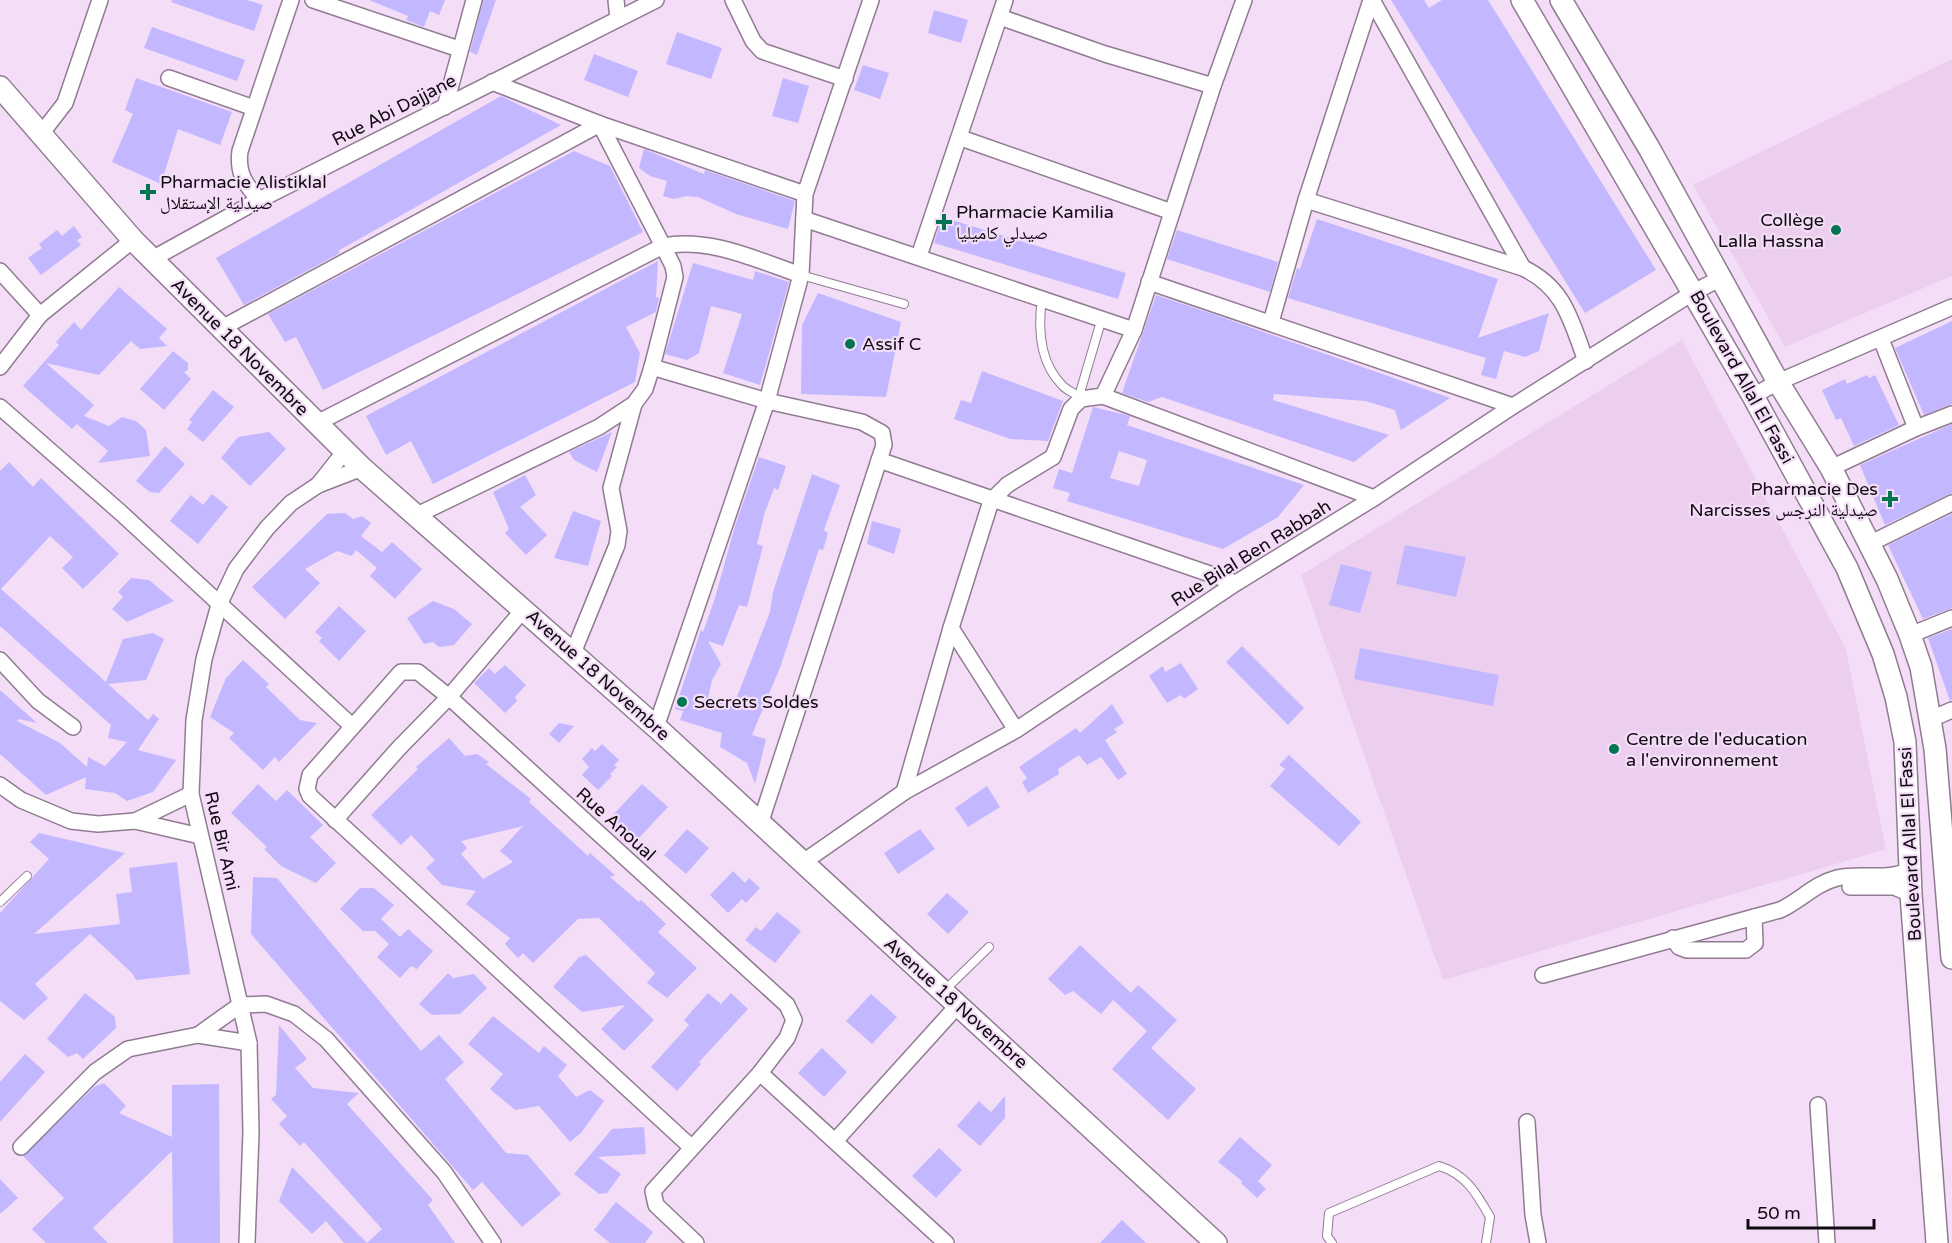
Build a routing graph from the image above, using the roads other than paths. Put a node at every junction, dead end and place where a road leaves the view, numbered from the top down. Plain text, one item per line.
1 (100, 0) edge
2 (291, 0) edge
3 (313, 0) edge
4 (474, 0) edge
5 (616, 0) edge
6 (656, 0) edge
7 (733, 0) edge
8 (871, 0) edge
9 (1005, 0) edge
10 (1244, 0) edge
11 (1372, 0) edge
12 (1522, 0) edge
13 (1561, 0) edge
14 (337, 4) edge
15 (1000, 17) junction
16 (618, 19) junction
17 (459, 49) junction
18 (169, 78) dead end
19 (846, 79) junction
20 (492, 82) junction
21 (1213, 86) junction
22 (0, 87) edge
23 (446, 107) junction
24 (254, 108) junction
25 (600, 124) junction
26 (41, 134) junction
27 (960, 138) junction
28 (805, 194) junction
29 (259, 200) junction
30 (1306, 200) junction
31 (1172, 212) junction
32 (804, 219) junction
33 (133, 240) junction
34 (663, 246) junction
35 (919, 256) junction
36 (152, 259) junction
37 (1523, 268) junction
38 (0, 271) edge
39 (801, 275) junction
40 (1723, 277) junction
41 (1149, 282) junction
42 (1694, 292) junction
43 (1042, 298) junction
44 (904, 304) dead end
45 (1952, 307) edge
46 (40, 315) junction
47 (1102, 318) junction
48 (1271, 322) junction
49 (220, 329) junction
50 (1134, 330) junction
51 (1881, 339) junction
52 (1586, 362) junction
53 (0, 366) edge
54 (652, 367) junction
55 (1778, 382) junction
56 (1103, 396) junction
57 (1753, 396) junction
58 (1080, 398) junction
59 (767, 401) junction
60 (634, 404) junction
61 (1513, 406) junction
62 (0, 407) edge
63 (1952, 414) edge
64 (317, 423) junction
65 (1916, 428) junction
66 (345, 451) junction
67 (879, 460) junction
68 (362, 468) junction
69 (1831, 468) junction
70 (318, 485) junction
71 (1374, 498) junction
72 (991, 501) junction
73 (1952, 503) edge
74 (415, 516) junction
75 (1869, 544) junction
76 (1236, 584) junction
77 (219, 605) junction
78 (524, 609) junction
79 (1952, 618) edge
80 (951, 628) junction
81 (1910, 635) junction
82 (573, 653) junction
83 (0, 660) edge
84 (449, 697) junction
85 (1952, 710) edge
86 (1931, 719) junction
87 (352, 726) junction
88 (73, 727) dead end
89 (656, 727) junction
90 (1016, 730) junction
91 (0, 785) edge
92 (904, 792) junction
93 (191, 794) junction
94 (1946, 803) edge
95 (335, 820) junction
96 (135, 821) junction
97 (760, 824) junction
98 (200, 836) junction
99 (802, 863) junction
100 (1911, 869) junction
101 (27, 876) dead end
102 (1820, 885) junction
103 (1911, 894) junction
104 (1950, 899) edge
105 (0, 902) edge
106 (1754, 917) junction
107 (1673, 938) junction
108 (989, 946) dead end
109 (1952, 958) edge
110 (1543, 975) dead end
111 (951, 998) junction
112 (240, 1005) junction
113 (198, 1035) junction
114 (249, 1043) junction
115 (760, 1073) junction
116 (1818, 1105) dead end
117 (1527, 1122) dead end
118 (836, 1140) junction
119 (21, 1147) dead end
120 (691, 1147) junction
121 (247, 1243) edge
122 (493, 1243) edge
123 (696, 1243) edge
124 (946, 1243) edge
125 (1216, 1243) edge
126 (1332, 1243) edge
127 (1486, 1243) edge
128 (1538, 1243) edge
129 (1827, 1243) edge
130 (1937, 1243) edge

1 - 26 street
2 - 24 street
3 - 14 street
4 - 17 street
5 - 16 street
6 - 16 street, Rue Abi Dajjane
7 - 19 street
8 - 19 street
9 - 15 street
10 - 21 street
11 - 30 street
11 - 37 street
12 - 42 main road, Boulevard Allal El Fassi
13 - 40 main road, Boulevard Allal El Fassi
14 - 17 street
15 - 21 street
15 - 27 street
16 - 20 street, Rue Abi Dajjane
17 - 23 street
18 - 24 street
19 - 28 street
20 - 23 street, Rue Abi Dajjane
20 - 25 street
21 - 31 street
22 - 26 main road, Avenue 18 Novembre
23 - 29 street, Rue Abi Dajjane
24 - 29 street
25 - 28 street
25 - 34 street
25 - 49 street
26 - 33 main road, Avenue 18 Novembre
27 - 31 street
27 - 35 street
28 - 32 street
29 - 36 street, Rue Abi Dajjane
30 - 37 street
30 - 48 street
31 - 41 street
32 - 35 street
32 - 39 street
33 - 36 main road, Avenue 18 Novembre
33 - 46 street
34 - 39 street
34 - 54 street
34 - 64 street
35 - 43 street
36 - 49 main road, Avenue 18 Novembre
37 - 52 street
38 - 46 street
39 - 44 lane
39 - 59 street
40 - 42 street, Rue Bilal Ben Rabbah
40 - 55 main road, Boulevard Allal El Fassi
41 - 48 street
41 - 50 street
42 - 52 street, Rue Bilal Ben Rabbah
42 - 57 main road, Boulevard Allal El Fassi
43 - 47 street
43 - 58 lane
45 - 51 street
46 - 53 street
47 - 50 street
47 - 58 lane
48 - 61 street
49 - 64 main road, Avenue 18 Novembre
50 - 56 street
51 - 55 street
51 - 65 street
52 - 61 street, Rue Bilal Ben Rabbah
54 - 59 street
54 - 60 street
55 - 57 street
55 - 69 main road, Boulevard Allal El Fassi
56 - 58 street
56 - 71 street
57 - 100 main road, Boulevard Allal El Fassi
58 - 72 street
59 - 67 street
59 - 89 street
60 - 74 street
60 - 82 street
61 - 71 street, Rue Bilal Ben Rabbah
62 - 77 street
63 - 65 street
64 - 66 main road, Avenue 18 Novembre
65 - 69 street
66 - 68 main road, Avenue 18 Novembre
66 - 70 street, Rue Bir Ami
67 - 72 street
67 - 97 street
68 - 70 street, Rue Bir Ami
68 - 74 main road, Avenue 18 Novembre
69 - 75 main road, Boulevard Allal El Fassi
70 - 77 street, Rue Bir Ami
71 - 76 street, Rue Bilal Ben Rabbah
72 - 76 street
72 - 80 street
73 - 75 street
74 - 78 main road, Avenue 18 Novembre
75 - 81 main road, Boulevard Allal El Fassi
76 - 90 street, Rue Bilal Ben Rabbah
77 - 87 street
77 - 93 street, Rue Bir Ami
78 - 82 main road, Avenue 18 Novembre
78 - 84 street
79 - 81 street
80 - 90 street
80 - 92 street
81 - 86 main road, Boulevard Allal El Fassi
82 - 89 main road, Avenue 18 Novembre
83 - 88 street
84 - 87 street, Rue Anoual
84 - 95 street
84 - 115 street, Rue Anoual
85 - 86 street
86 - 94 main road, Boulevard Allal El Fassi
87 - 95 street
89 - 97 main road, Avenue 18 Novembre
90 - 92 street, Rue Bilal Ben Rabbah
91 - 96 street
92 - 99 street, Rue Bilal Ben Rabbah
93 - 96 street
93 - 98 street, Rue Bir Ami
94 - 104 main road, Boulevard Allal El Fassi
95 - 120 street
96 - 98 street
97 - 99 main road, Avenue 18 Novembre
98 - 112 street, Rue Bir Ami
99 - 111 main road, Avenue 18 Novembre
100 - 102 street
100 - 103 main road, Boulevard Allal El Fassi
101 - 105 lane
102 - 103 street
102 - 106 street
103 - 130 main road, Boulevard Allal El Fassi
104 - 109 main road, Boulevard Allal El Fassi
106 - 107 street
106 - 107 street
107 - 110 street
108 - 111 lane
111 - 118 street
111 - 125 main road, Avenue 18 Novembre
112 - 113 street
112 - 114 street, Rue Bir Ami
112 - 122 street
113 - 114 street
113 - 119 street
114 - 121 street, Rue Bir Ami
115 - 118 street
115 - 120 street
116 - 129 street
117 - 128 street
118 - 124 street
120 - 123 street
126 - 127 lane

